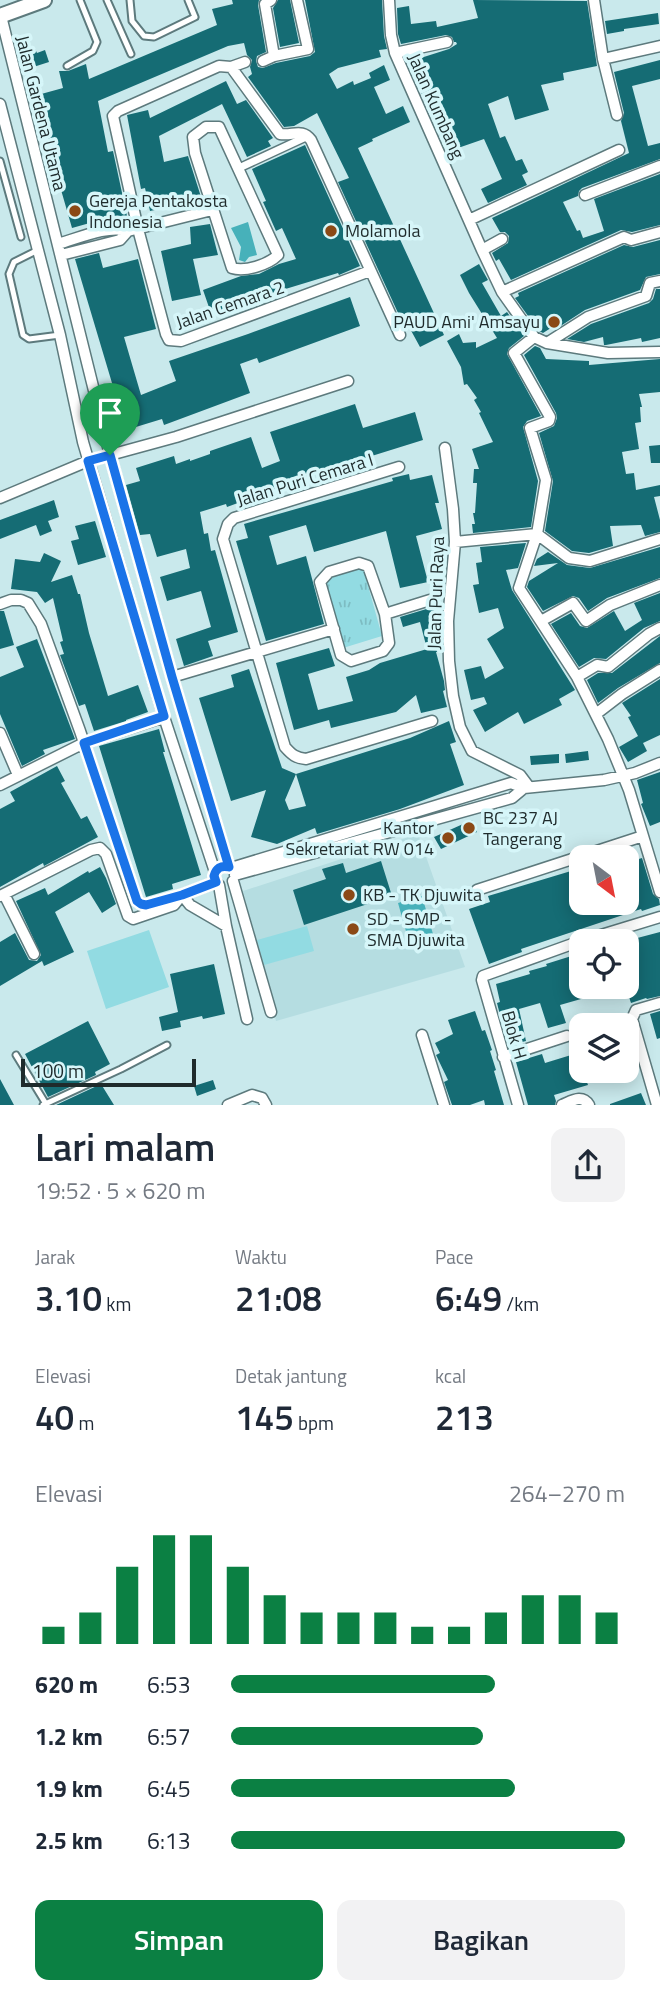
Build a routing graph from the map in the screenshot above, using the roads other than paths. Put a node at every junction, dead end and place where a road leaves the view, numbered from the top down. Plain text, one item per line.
1 (44, 0) edge
2 (80, 0) edge
3 (107, 0) edge
4 (130, 0) edge
5 (188, 0) edge
6 (271, 0) edge
7 (297, 0) edge
8 (389, 0) edge
9 (594, 0) edge
10 (0, 16) edge
11 (447, 42) dead end
12 (660, 46) edge
13 (396, 53) junction
14 (131, 54) dead end
15 (274, 56) junction
16 (603, 59) junction
17 (263, 61) dead end
18 (245, 62) dead end
19 (67, 66) dead end
20 (231, 67) junction
21 (0, 104) edge
22 (617, 115) dead end
23 (310, 138) junction
24 (619, 150) dead end
25 (0, 161) edge
26 (660, 166) edge
27 (239, 168) junction
28 (17, 169) junction
29 (1, 173) edge
30 (585, 195) dead end
31 (212, 210) junction
32 (469, 220) junction
33 (133, 230) junction
34 (660, 232) edge
35 (20, 237) dead end
36 (502, 239) dead end
37 (58, 244) junction
38 (38, 250) junction
39 (482, 250) junction
40 (61, 255) junction
41 (370, 271) junction
42 (660, 281) edge
43 (502, 292) junction
44 (60, 335) junction
45 (400, 335) dead end
46 (534, 337) junction
47 (547, 343) junction
48 (660, 352) edge
49 (348, 381) dead end
50 (445, 449) dead end
51 (110, 455) junction
52 (88, 461) junction
53 (400, 467) dead end
54 (0, 498) edge
55 (537, 534) junction
56 (660, 539) edge
57 (455, 542) junction
58 (660, 585) edge
59 (430, 600) dead end
60 (0, 604) edge
61 (385, 614) junction
62 (541, 621) junction
63 (660, 628) edge
64 (334, 629) junction
65 (257, 651) junction
66 (660, 670) edge
67 (172, 677) junction
68 (577, 677) junction
69 (596, 714) junction
70 (164, 716) junction
71 (432, 721) dead end
72 (0, 733) edge
73 (84, 743) junction
74 (660, 762) edge
75 (18, 775) junction
76 (624, 776) junction
77 (0, 785) edge
78 (527, 788) junction
79 (643, 836) junction
80 (232, 873) junction
81 (217, 880) junction
82 (477, 890) dead end
83 (660, 891) edge
84 (2, 895) edge
85 (178, 896) junction
86 (660, 917) edge
87 (226, 926) junction
88 (34, 954) dead end
89 (660, 1003) edge
90 (271, 1012) dead end
91 (247, 1019) dead end
92 (422, 1035) dead end
93 (567, 1035) dead end
94 (167, 1045) dead end
95 (16, 1055) dead end
96 (503, 1057) junction
97 (45, 1104) edge
98 (228, 1105) edge
99 (266, 1105) edge
100 (444, 1105) edge
101 (518, 1105) edge
102 (562, 1105) edge
103 (589, 1105) edge
104 (657, 1105) edge

1 - 10 main road
2 - 19 lane
3 - 14 lane
4 - 5 lane
6 - 15 street
7 - 15 street
8 - 13 street, Jalan Kumbang
9 - 16 street
10 - 37 street, Jalan Gardena Utama
11 - 13 street
12 - 16 street
13 - 32 street, Jalan Kumbang
15 - 17 street
16 - 22 street
18 - 20 street
20 - 23 street
20 - 33 street
21 - 28 street, Jalan Gardena Utama
23 - 27 street
23 - 41 street
24 - 32 street
25 - 29 lane
26 - 30 street
27 - 31 street
27 - 31 street
28 - 29 lane
28 - 38 street, Jalan Gardena Utama
29 - 35 lane
31 - 33 street
32 - 39 street, Jalan Kumbang
33 - 37 street
33 - 40 street
33 - 41 street, Jalan Cemara 2
34 - 43 street
36 - 39 street
37 - 40 street, Jalan Gardena Utama
38 - 44 street, Jalan Gardena Utama
38 - 44 lane
39 - 43 street, Jalan Kumbang
40 - 51 street, Jalan Gardena Utama
41 - 45 street
42 - 47 street
43 - 46 street, Jalan Kumbang
44 - 52 street, Jalan Gardena Utama
46 - 47 street, Jalan Kumbang
46 - 55 street
47 - 48 street, Jalan Kumbang
49 - 51 street
50 - 57 street, Jalan Puri Raya
51 - 52 street
51 - 67 street, Jalan Gardena Utama
52 - 54 street
52 - 70 street, Jalan Gardena Utama
53 - 65 street, Jalan Puri Cemara I
55 - 56 street
55 - 57 street
55 - 62 street
57 - 78 street, Jalan Puri Raya
58 - 62 street
59 - 61 street
60 - 73 street
61 - 64 street
61 - 64 street
62 - 68 street
63 - 68 street
64 - 65 street
65 - 67 street
65 - 71 street
66 - 69 street
67 - 80 street, Jalan Gardena Utama
68 - 69 street
69 - 76 street
70 - 73 street
70 - 81 street, Jalan Gardena Utama
72 - 75 street
73 - 75 street
73 - 85 street
74 - 76 street
75 - 77 street
76 - 78 street
76 - 79 street
78 - 80 street
79 - 82 street
79 - 83 street
80 - 81 street
80 - 81 street
80 - 90 street, Jalan Gardena Utama
81 - 85 street
81 - 87 street, Jalan Gardena Utama
84 - 85 street
84 - 88 street
85 - 87 street
86 - 96 street, Blok H
87 - 91 street, Jalan Gardena Utama
89 - 104 street
92 - 100 street
93 - 96 street
94 - 97 lane
95 - 97 lane
96 - 101 street, Blok H
98 - 99 street
102 - 103 street

